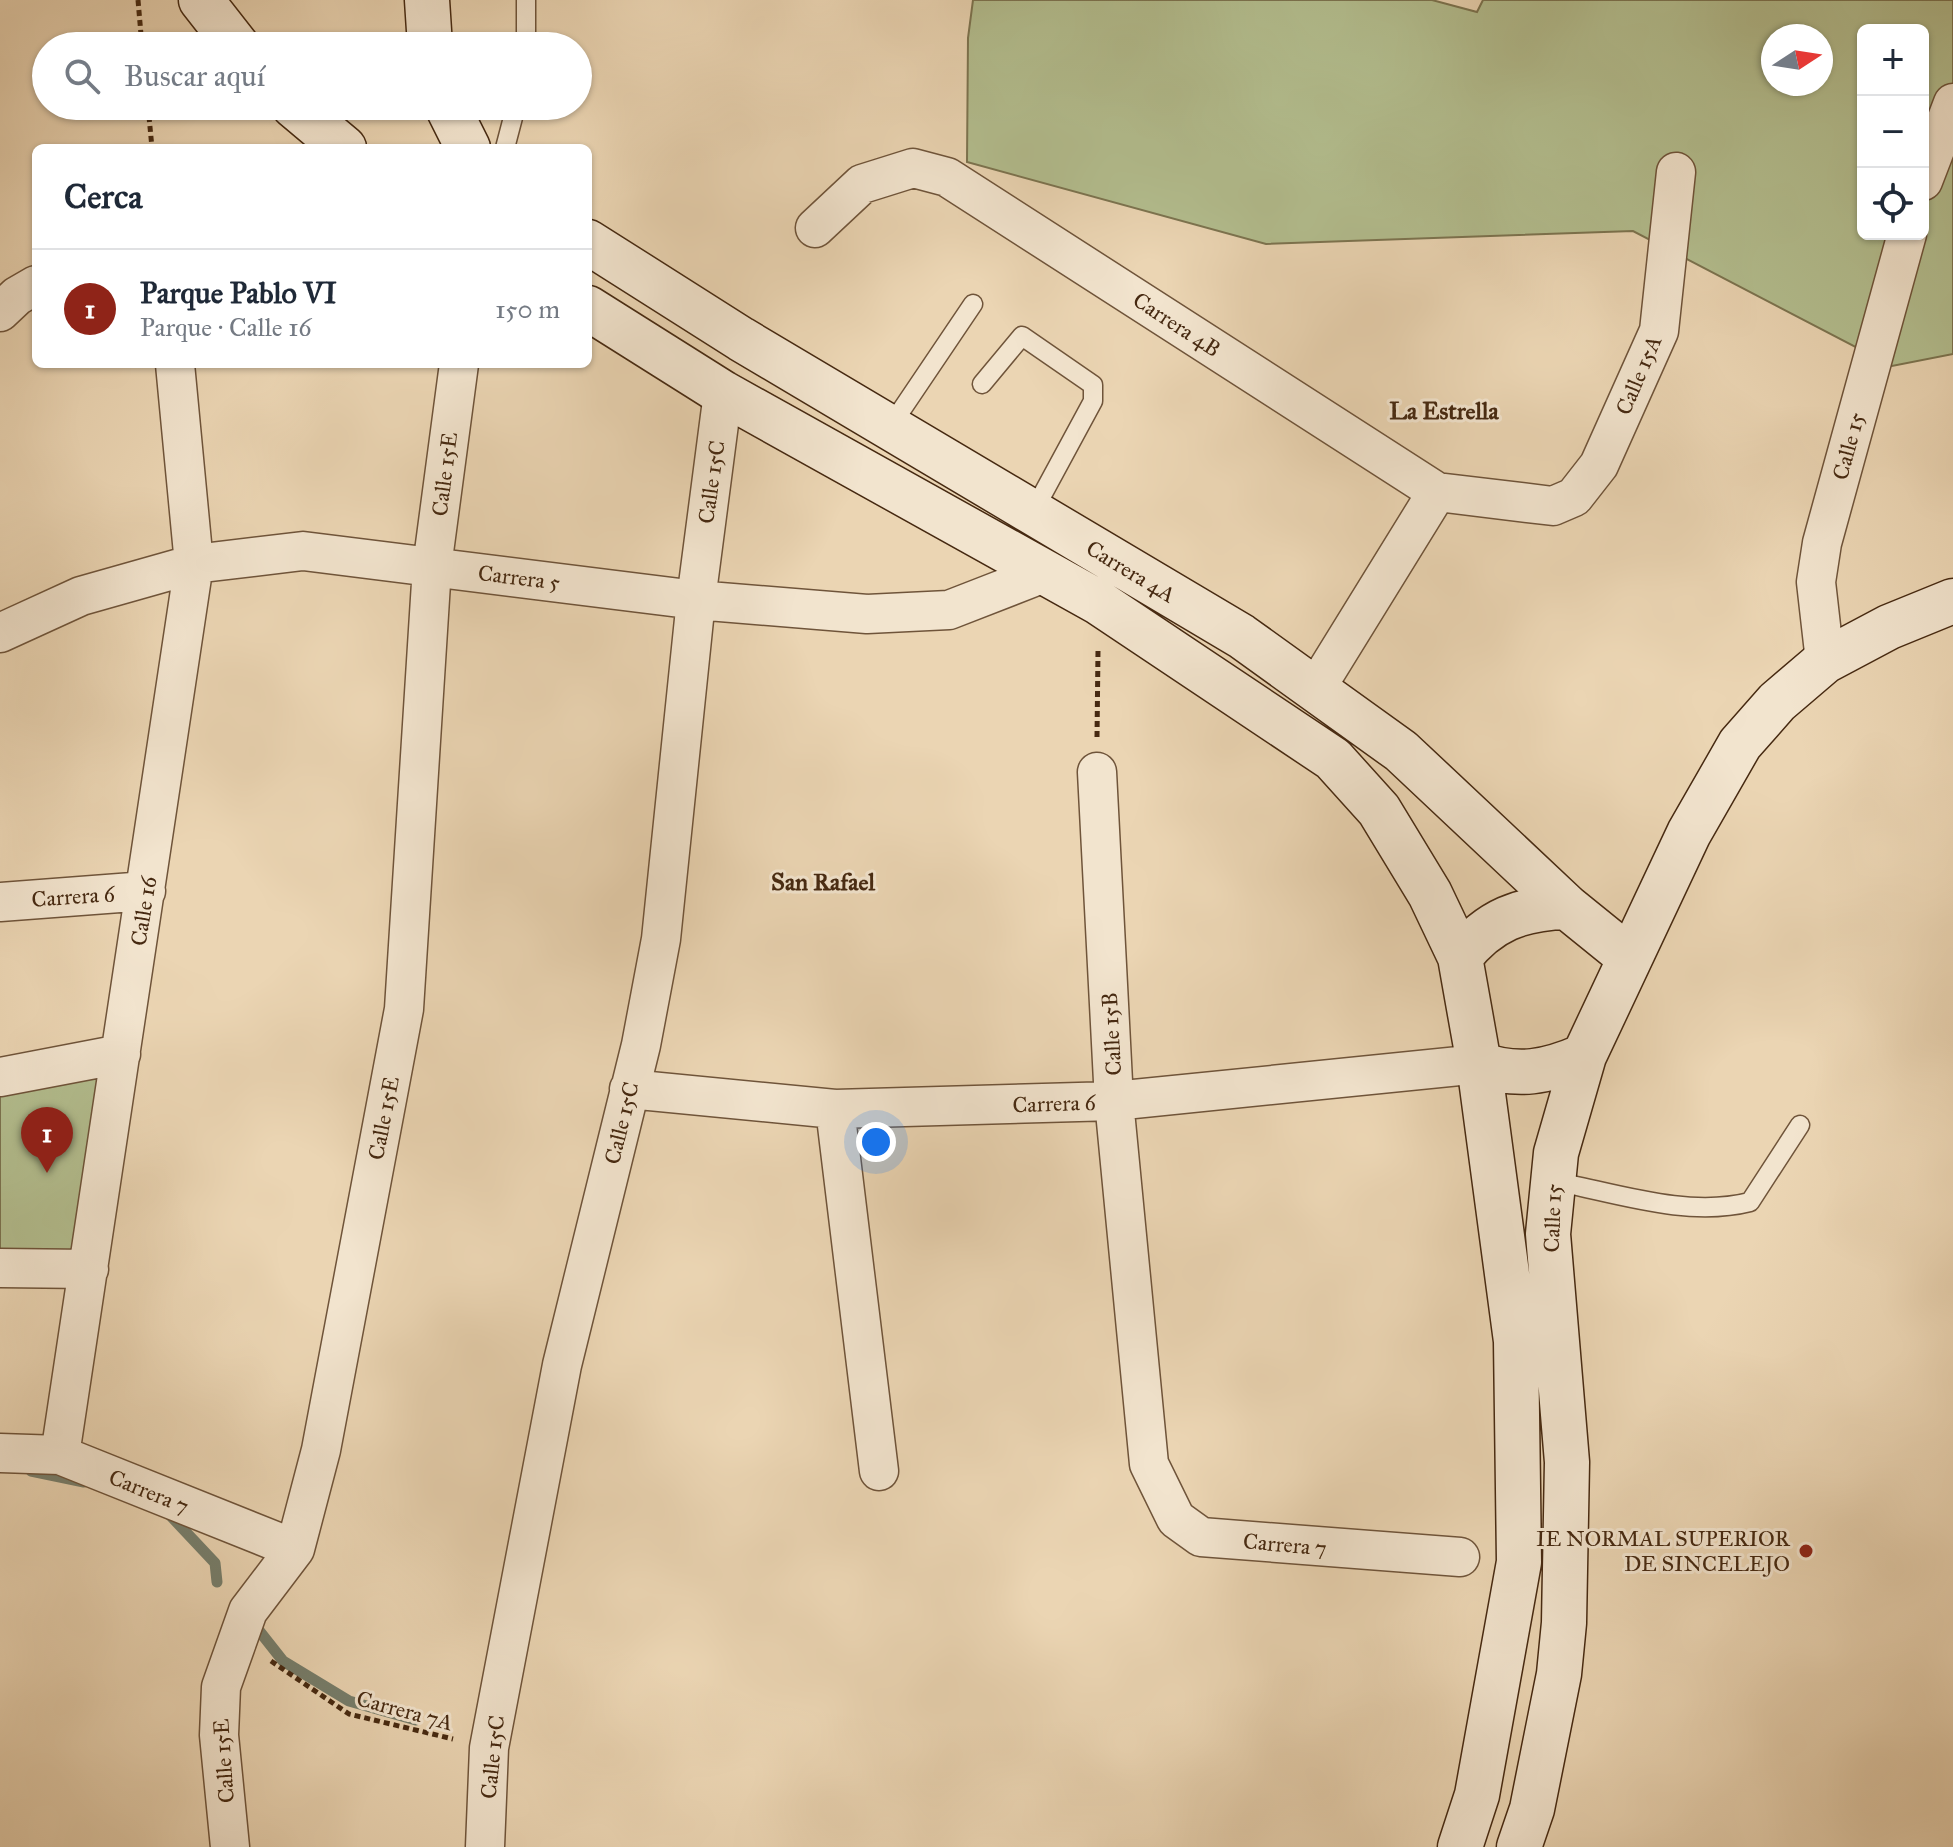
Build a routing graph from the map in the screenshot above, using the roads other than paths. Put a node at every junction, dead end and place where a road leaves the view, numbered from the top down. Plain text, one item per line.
1 (201, 0) edge
2 (427, 0) edge
3 (526, 0) edge
4 (226, 32) edge
5 (429, 32) edge
6 (526, 32) edge
7 (1953, 103) edge
8 (312, 120) edge
9 (454, 120) edge
10 (512, 120) edge
11 (339, 144) edge
12 (466, 144) edge
13 (506, 144) edge
14 (1928, 168) edge
15 (1676, 172) dead end
16 (815, 228) dead end
17 (1905, 240) edge
18 (592, 244) edge
19 (32, 287) edge
20 (973, 304) dead end
21 (592, 311) edge
22 (0, 312) edge
23 (175, 368) edge
24 (458, 368) edge
25 (982, 384) dead end
26 (723, 393) junction
27 (890, 427) junction
28 (1437, 492) junction
29 (1553, 506) joint
30 (1033, 512) junction
31 (194, 564) junction
32 (432, 567) junction
33 (1044, 573) junction
34 (696, 600) junction
35 (1953, 601) edge
36 (0, 633) edge
37 (1825, 661) junction
38 (1316, 688) junction
39 (1097, 772) road end
40 (146, 891) junction
41 (0, 902) edge
42 (1567, 907) junction
43 (1460, 957) junction
44 (1630, 958) junction
45 (121, 1054) junction
46 (1584, 1056) junction
47 (1479, 1064) junction
48 (0, 1077) edge
49 (629, 1089) junction
50 (1114, 1101) junction
51 (835, 1109) junction
52 (1800, 1125) dead end
53 (1553, 1181) junction
54 (0, 1268) edge
55 (89, 1269) junction
56 (0, 1453) edge
57 (60, 1455) junction
58 (1149, 1464) joint
59 (879, 1471) dead end
60 (295, 1549) junction
61 (1460, 1557) dead end
62 (1477, 1795) junction
63 (1526, 1828) edge
64 (230, 1847) edge
65 (485, 1847) edge
66 (1460, 1847) edge

1 - 4 main road
2 - 5 main road
3 - 6 lane
7 - 14 street
8 - 11 main road
9 - 12 main road
10 - 13 lane
15 - 29 street, Calle 15A
16 - 28 street, Carrera 4B
17 - 37 street, Calle 15
18 - 27 main road, Carrera 4A
19 - 22 street
20 - 27 lane
21 - 26 main road, Carrera 4A
23 - 31 street, Calle 16
24 - 32 street, Calle 15E
25 - 30 lane
26 - 33 main road, Carrera 4A
26 - 34 street, Calle 15C
27 - 30 main road, Carrera 4A
28 - 29 street, Carrera 4B
28 - 38 street
30 - 38 main road, Carrera 4A
31 - 32 street, Carrera 5
31 - 36 street, Carrera 5
31 - 40 street, Calle 16
32 - 34 street, Carrera 5
32 - 60 street, Calle 15E
33 - 34 street, Carrera 5
33 - 43 main road, Carrera 4A
34 - 49 street, Calle 15C
35 - 37 main road, Calle 15
37 - 44 main road, Calle 15
38 - 42 main road, Carrera 4A
39 - 50 street, Calle 15B
40 - 41 street, Carrera 6
40 - 45 street, Calle 16
42 - 43 main road
42 - 44 main road, Carrera 4A
43 - 47 main road
44 - 46 main road, Calle 15
45 - 48 street
45 - 55 street, Calle 16
46 - 47 main road
46 - 53 main road, Calle 15
47 - 50 street, Carrera 6
47 - 62 main road
49 - 51 street, Carrera 6
49 - 65 street, Calle 15C
50 - 51 street, Carrera 6
50 - 58 street, Calle 15B
51 - 59 street
52 - 53 lane
53 - 63 main road, Calle 15
54 - 55 street
55 - 57 street, Calle 16
56 - 57 street, Carrera 7
57 - 60 street, Carrera 7
58 - 61 street, Carrera 7
60 - 64 street, Calle 15E
62 - 63 main road
62 - 66 main road

